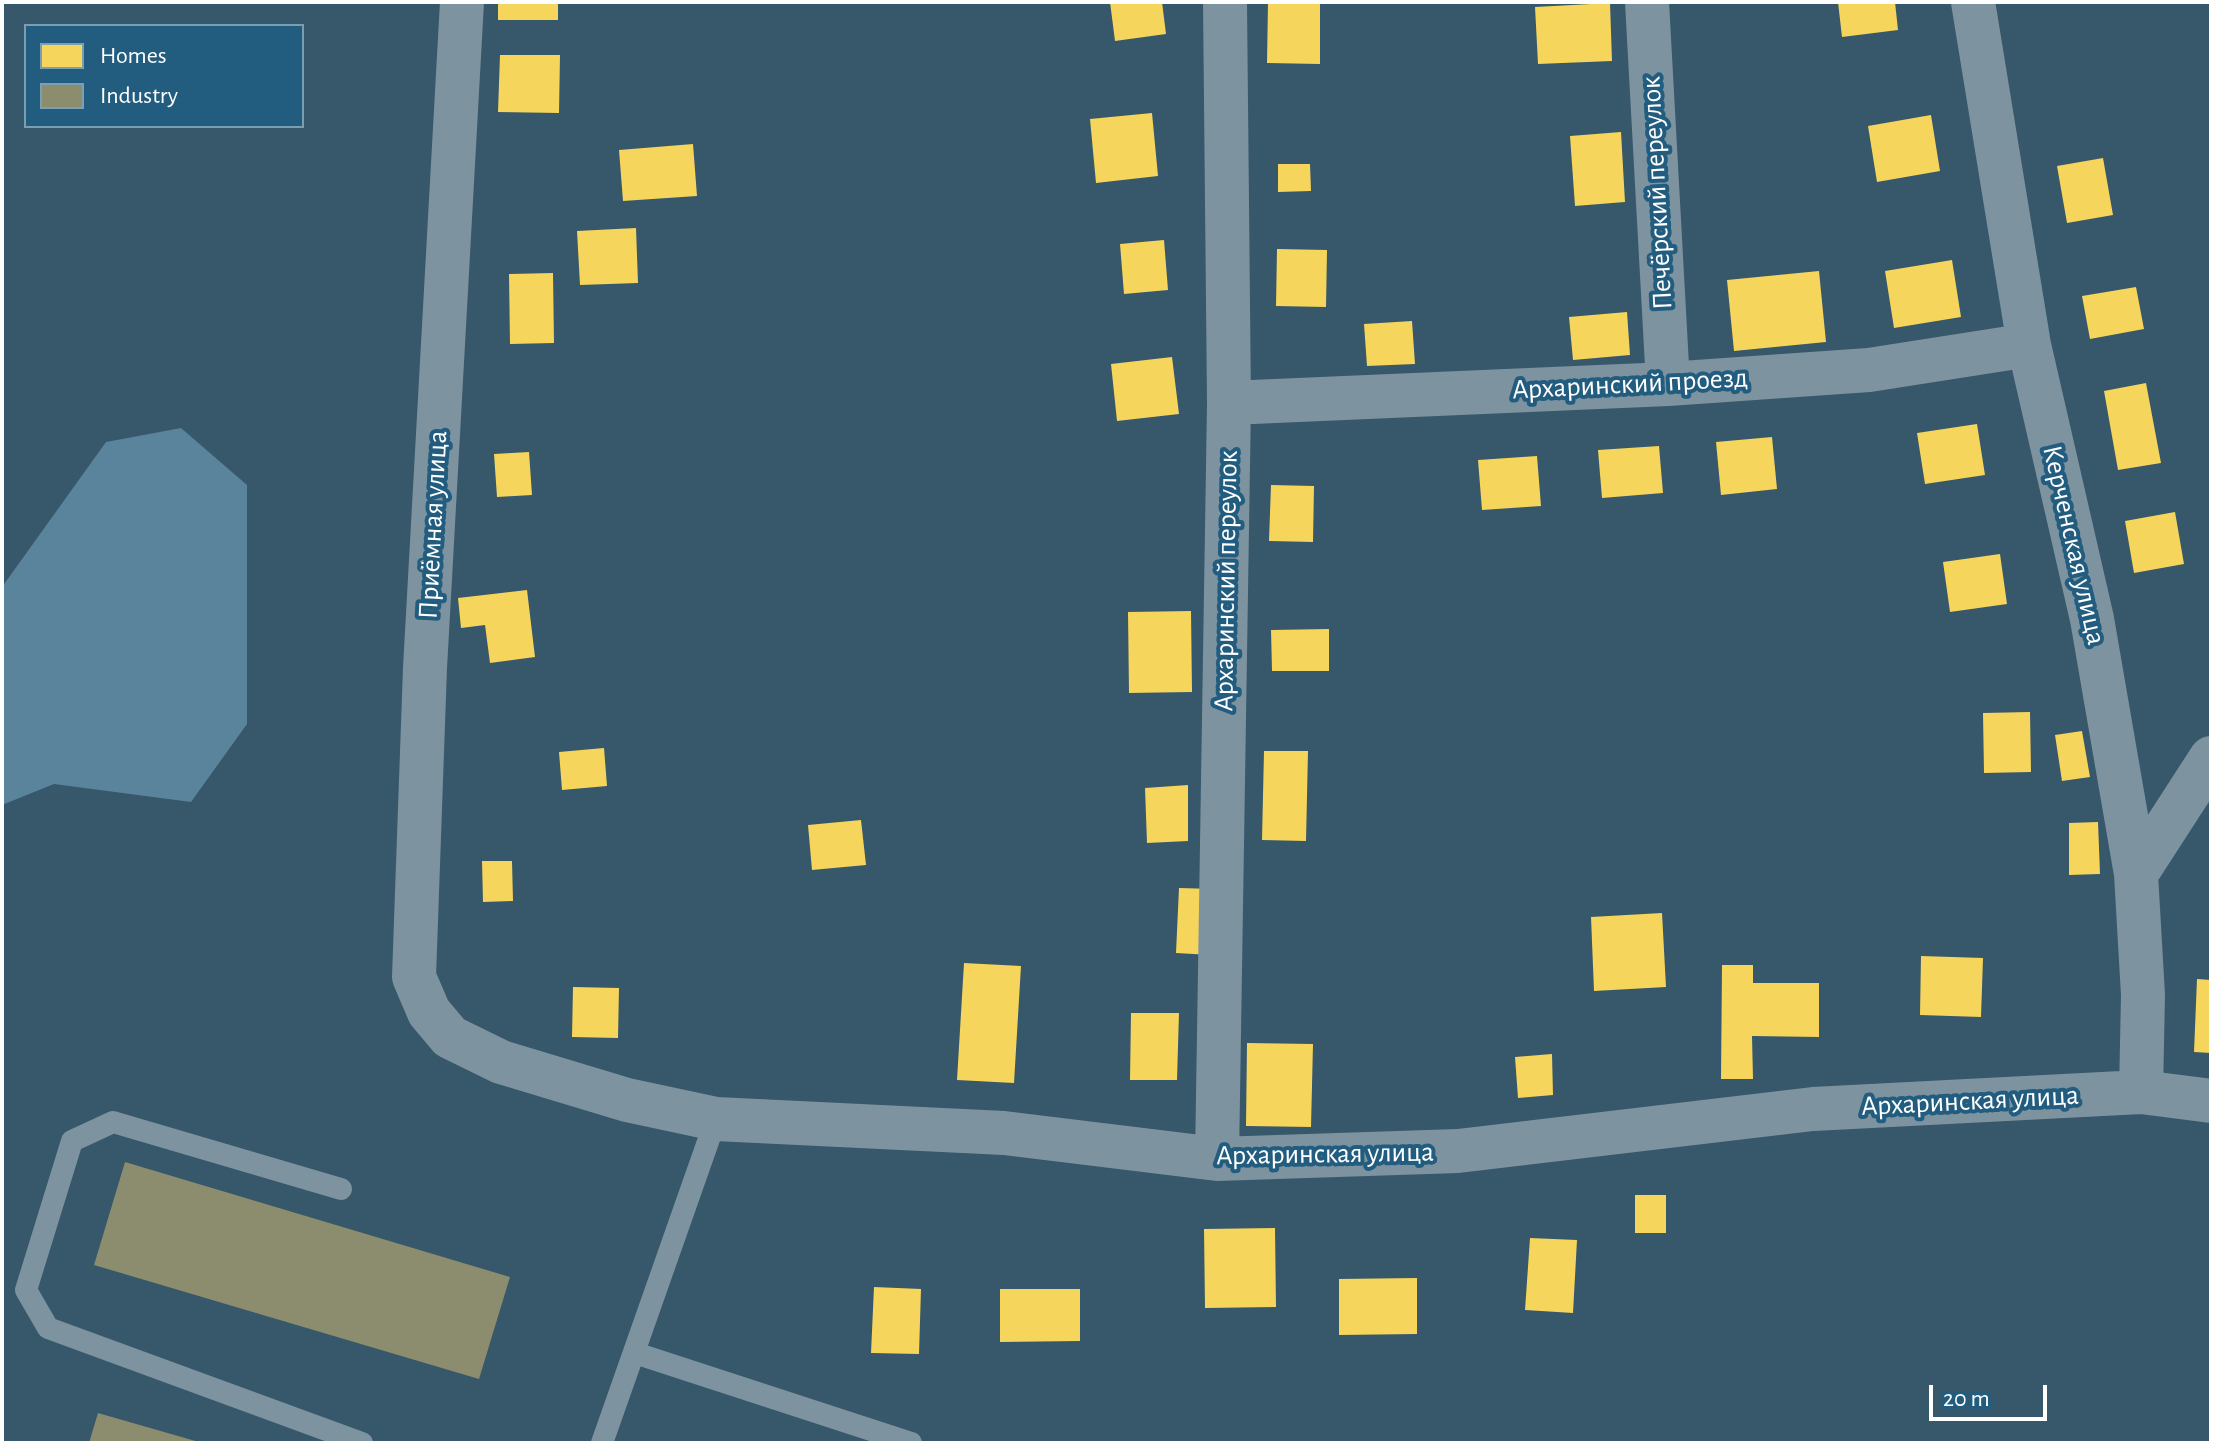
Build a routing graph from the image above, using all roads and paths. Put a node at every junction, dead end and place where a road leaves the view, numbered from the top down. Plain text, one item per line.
1 (462, 2) edge
2 (1225, 2) edge
3 (1647, 2) edge
4 (1973, 2) edge
5 (2029, 345) junction
6 (1668, 384) junction
7 (1229, 403) junction
8 (2211, 758) edge
9 (2136, 874) junction
10 (450, 1037) joint
11 (2141, 1092) junction
12 (2211, 1101) edge
13 (716, 1119) junction
14 (1217, 1159) junction
15 (341, 1189) dead end
16 (635, 1353) junction
17 (362, 1443) edge
18 (602, 1443) edge
19 (911, 1443) edge

1 - 10 street, Приёмная улица
2 - 7 street, Архаринский переулок
3 - 6 street, Печёрский переулок
4 - 5 street, Керченская улица
5 - 6 street, Архаринский проезд
5 - 9 street, Керченская улица
6 - 7 street, Архаринский проезд
7 - 14 street, Архаринский переулок
8 - 9 street
9 - 11 street, Керченская улица
10 - 13 street, Архаринская улица
11 - 12 street, Архаринская улица
11 - 14 street, Архаринская улица
13 - 14 street, Архаринская улица
13 - 16 lane
15 - 17 lane
16 - 18 lane
16 - 19 lane

